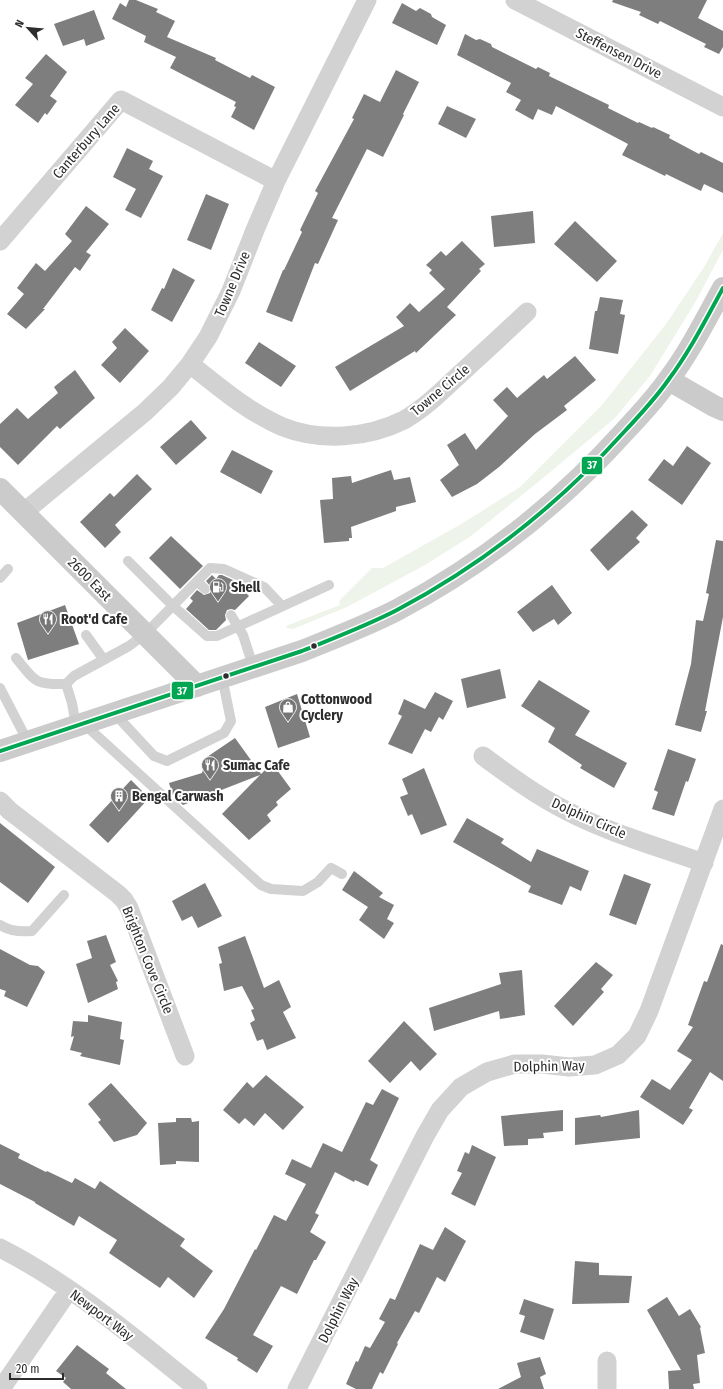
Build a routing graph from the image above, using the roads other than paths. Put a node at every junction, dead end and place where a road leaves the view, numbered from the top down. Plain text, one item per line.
1 (367, 0) edge
2 (515, 0) edge
3 (535, 4) edge
4 (723, 107) edge
5 (276, 181) junction
6 (0, 240) edge
7 (723, 288) edge
8 (527, 312) dead end
9 (190, 364) junction
10 (669, 380) junction
11 (723, 410) edge
12 (0, 489) edge
13 (24, 512) junction
14 (128, 561) dead end
15 (8, 569) dead end
16 (0, 578) edge
17 (197, 581) junction
18 (329, 585) dead end
19 (206, 589) dead end
20 (172, 605) junction
21 (282, 606) junction
22 (231, 615) dead end
23 (238, 626) junction
24 (145, 634) junction
25 (86, 635) dead end
26 (16, 658) dead end
27 (104, 660) junction
28 (253, 666) junction
29 (222, 677) junction
30 (66, 684) junction
31 (196, 686) junction
32 (0, 688) edge
33 (115, 714) junction
34 (80, 725) junction
35 (28, 742) junction
36 (0, 751) edge
37 (483, 756) dead end
38 (0, 801) edge
39 (723, 809) edge
40 (704, 863) junction
41 (342, 874) dead end
42 (64, 895) dead end
43 (0, 925) edge
44 (185, 1056) dead end
45 (0, 1248) edge
46 (69, 1290) junction
47 (607, 1361) dead end
48 (1, 1389) edge
49 (198, 1389) edge
50 (297, 1389) edge
51 (607, 1389) edge

1 - 5 street, Towne Drive
2 - 3 street, Steffensen Drive
3 - 4 street, Steffensen Drive
5 - 6 street, Canterbury Lane
5 - 9 street, Towne Drive
7 - 10 main road
8 - 9 street, Towne Circle
9 - 13 street, Towne Drive
10 - 11 main road
10 - 28 main road
12 - 13 main road, 2600 East
13 - 24 main road, 2600 East
14 - 20 lane
15 - 16 lane
17 - 19 lane
17 - 20 lane
17 - 21 lane
18 - 21 lane
20 - 23 lane
20 - 24 lane
21 - 23 lane
22 - 23 lane
23 - 28 lane
24 - 27 lane
24 - 31 main road, 2600 East
25 - 27 lane
26 - 30 lane
27 - 30 lane
28 - 29 main road
29 - 31 main road
29 - 33 lane
30 - 34 lane
31 - 33 main road
32 - 35 lane
33 - 34 main road
34 - 35 main road
34 - 41 lane
35 - 36 main road
37 - 40 street, Dolphin Circle
38 - 44 street, Brighton Cove Circle
39 - 40 street, Dolphin Way
40 - 50 street, Dolphin Way
42 - 43 lane
45 - 46 street, Newport Way
46 - 48 street
46 - 49 street, Newport Way
47 - 51 street

